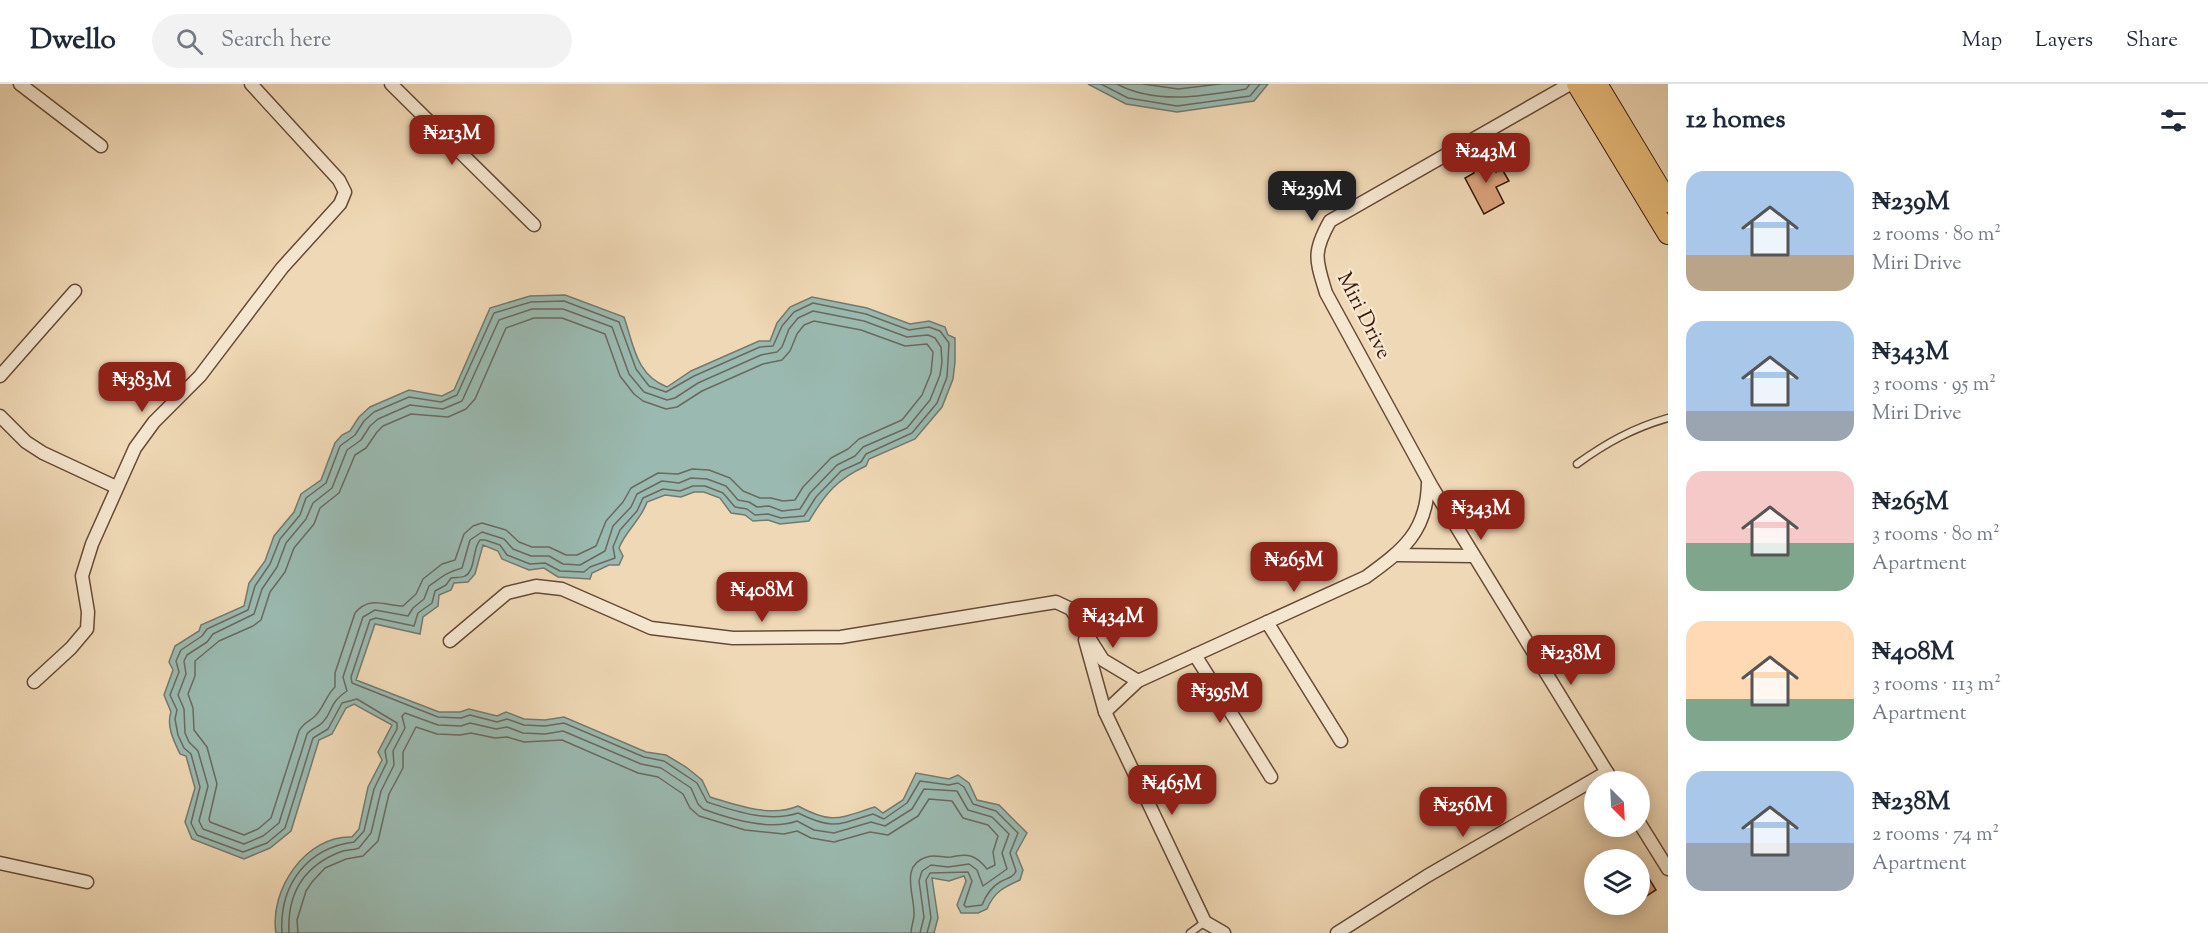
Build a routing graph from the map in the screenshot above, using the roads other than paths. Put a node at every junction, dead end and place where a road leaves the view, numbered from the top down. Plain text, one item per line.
1 (20, 84) edge
2 (251, 84) edge
3 (392, 84) edge
4 (1570, 84) edge
5 (1577, 84) edge
6 (1597, 84) edge
7 (101, 146) dead end
8 (1668, 202) edge
9 (534, 225) dead end
10 (1668, 234) edge
11 (75, 291) dead end
12 (0, 376) edge
13 (0, 416) edge
14 (1668, 418) edge
15 (1576, 464) dead end
16 (1428, 478) junction
17 (116, 487) junction
18 (1398, 555) junction
19 (1473, 556) junction
20 (1267, 622) junction
21 (1081, 627) junction
22 (450, 641) dead end
23 (1195, 655) junction
24 (1138, 681) junction
25 (34, 682) dead end
26 (1105, 712) junction
27 (1341, 741) dead end
28 (1606, 771) edge
29 (1271, 777) dead end
30 (1584, 791) edge
31 (1648, 837) edge
32 (0, 863) edge
33 (1668, 869) edge
34 (87, 882) dead end
35 (1205, 922) junction
36 (1190, 933) edge
37 (1224, 933) edge
38 (1337, 933) edge

1 - 7 street
2 - 17 street
3 - 9 street
4 - 16 street, Miri Drive
5 - 10 main road
6 - 8 main road
11 - 12 street
13 - 17 street
14 - 15 lane
16 - 18 street
16 - 19 street, Miri Drive
17 - 25 street
18 - 19 street
18 - 20 street
19 - 28 street, Miri Drive
20 - 23 street
20 - 27 street
21 - 22 street
21 - 24 street
21 - 26 street
23 - 24 street
23 - 29 street
24 - 26 street
26 - 35 street
30 - 38 street
31 - 33 street
32 - 34 street
35 - 36 lane
35 - 37 street

